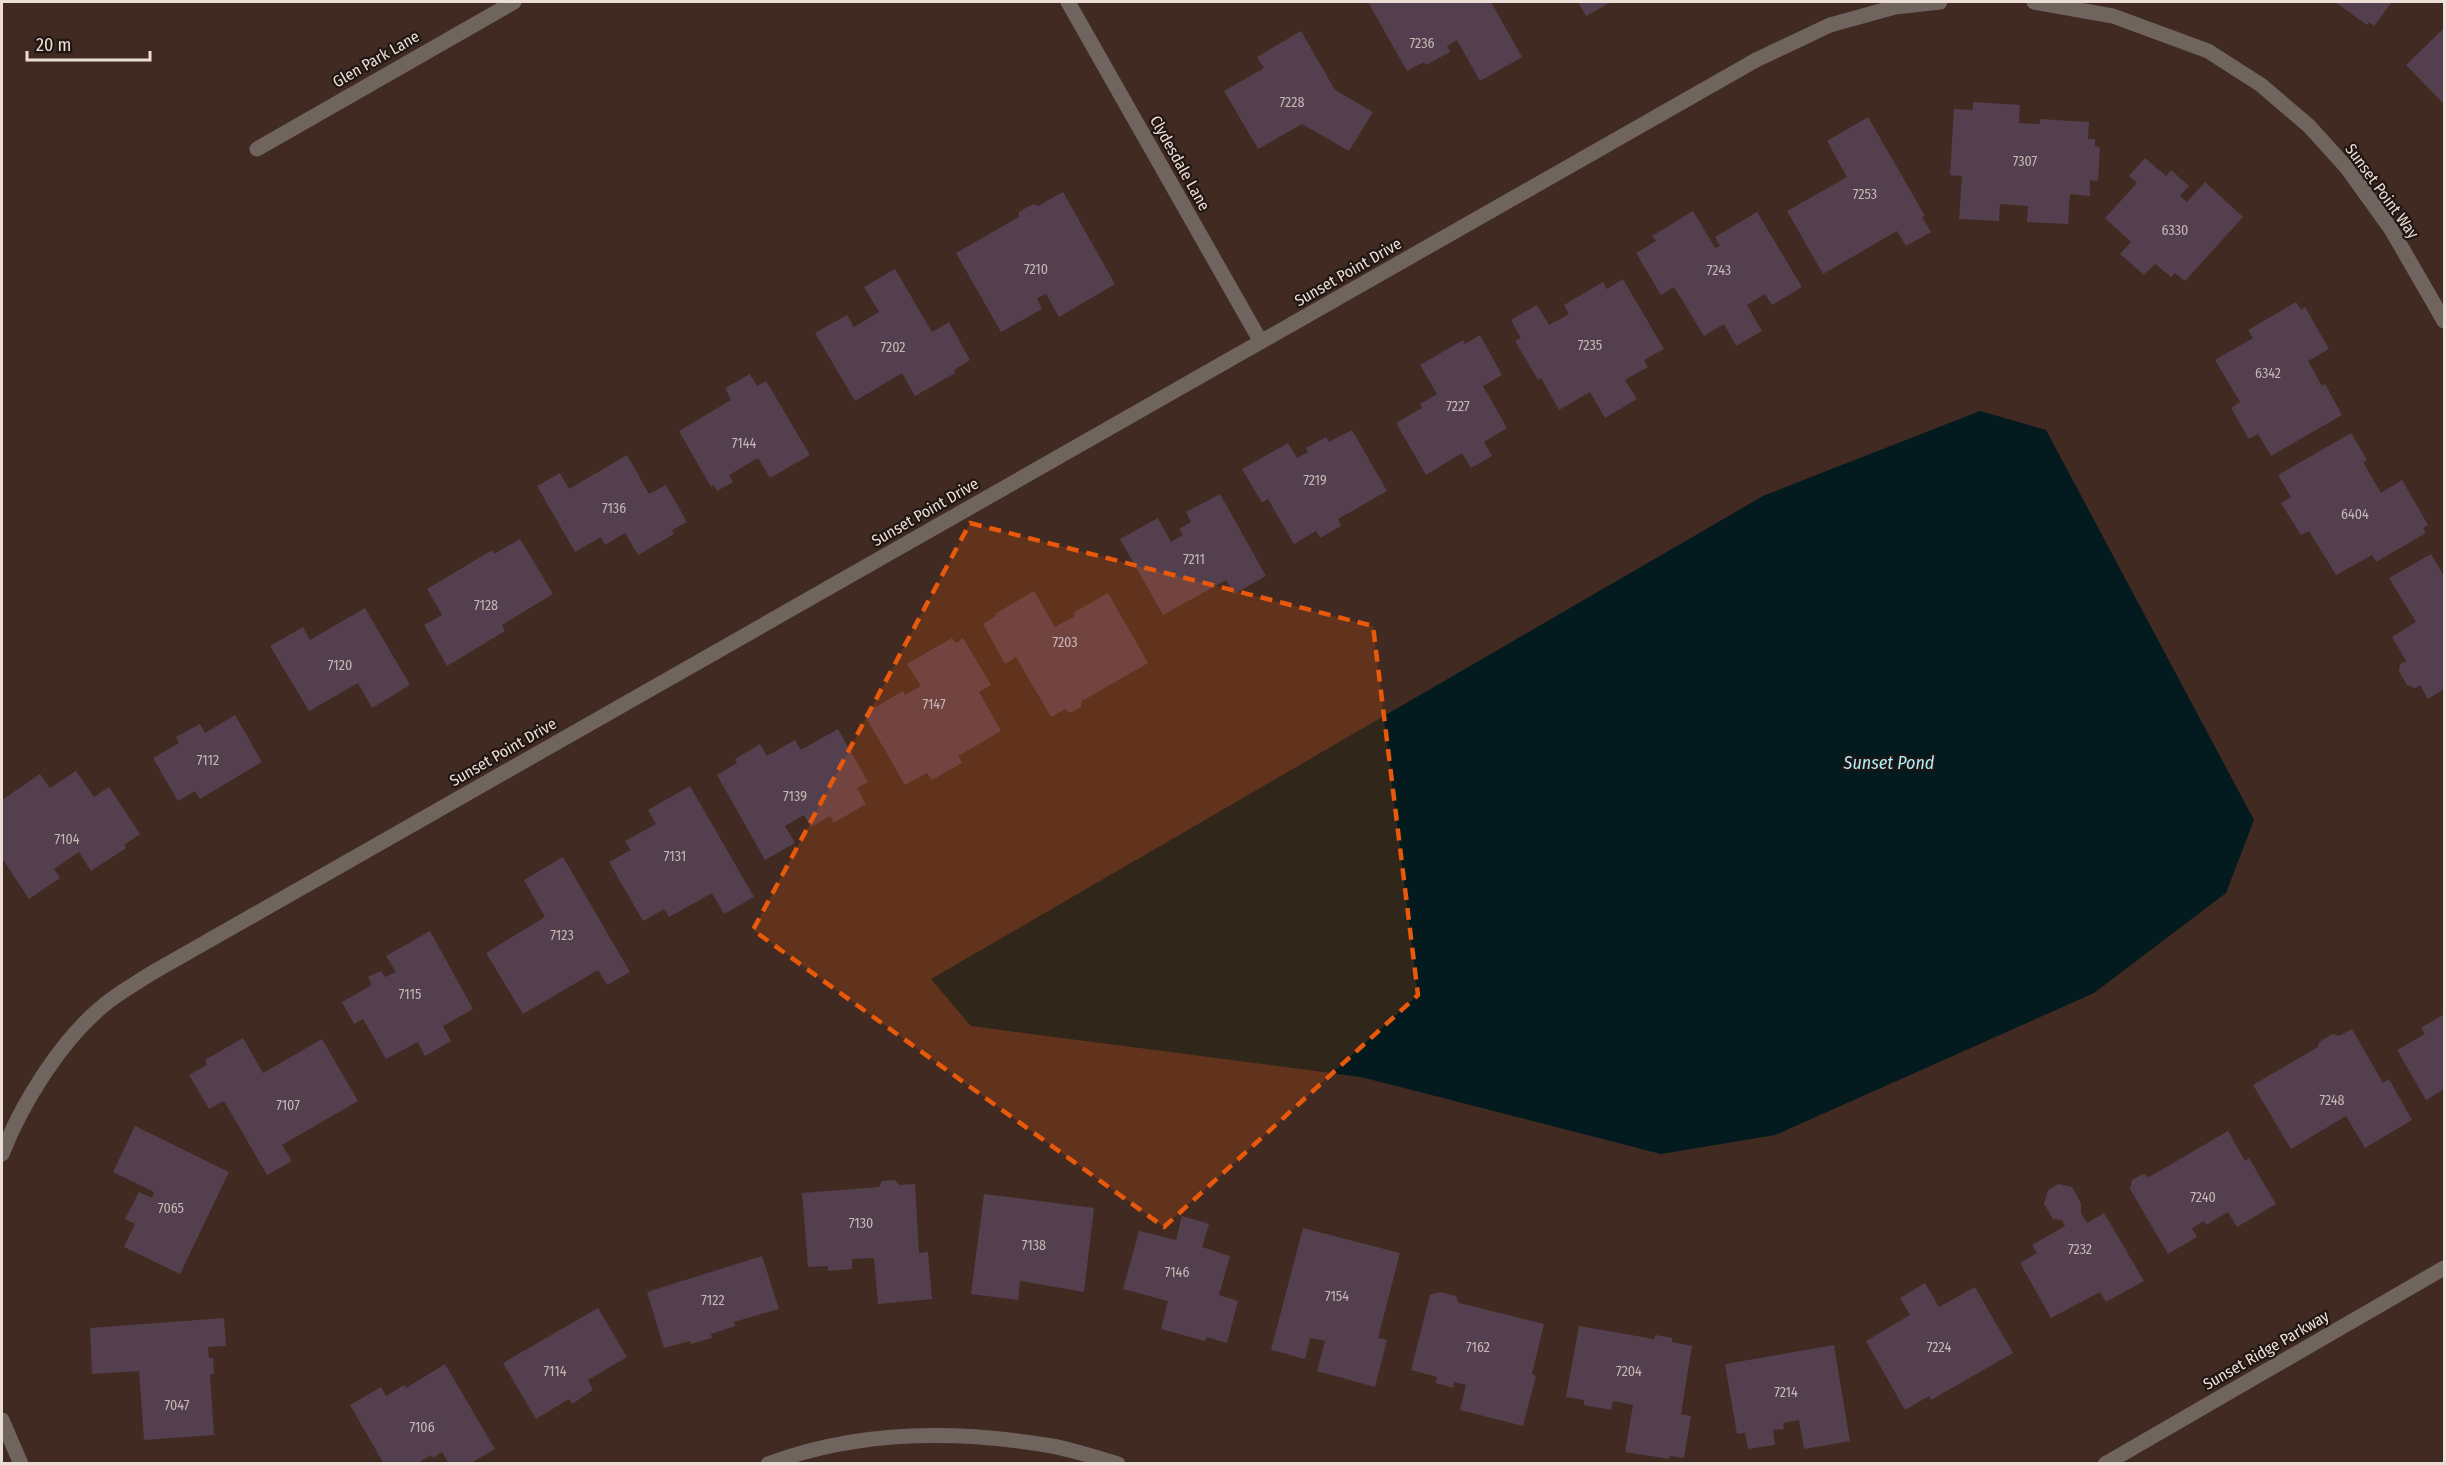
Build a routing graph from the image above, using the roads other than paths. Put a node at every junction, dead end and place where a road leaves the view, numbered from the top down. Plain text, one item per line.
1 (514, 2) edge
2 (1068, 2) edge
3 (1940, 2) edge
4 (2034, 2) edge
5 (2114, 9) edge
6 (257, 149) dead end
7 (2445, 321) edge
8 (1261, 342) junction
9 (2, 1154) edge
10 (2445, 1268) edge
11 (2, 1420) edge
12 (21, 1464) edge
13 (768, 1464) edge
14 (1118, 1464) edge
15 (2105, 1464) edge

1 - 6 street, Glen Park Lane
2 - 8 street, Clydesdale Lane
3 - 8 street, Sunset Point Drive
4 - 5 street
5 - 7 street, Sunset Point Way
8 - 9 street, Sunset Point Drive
10 - 15 street, Sunset Ridge Parkway
11 - 12 street
13 - 14 street

